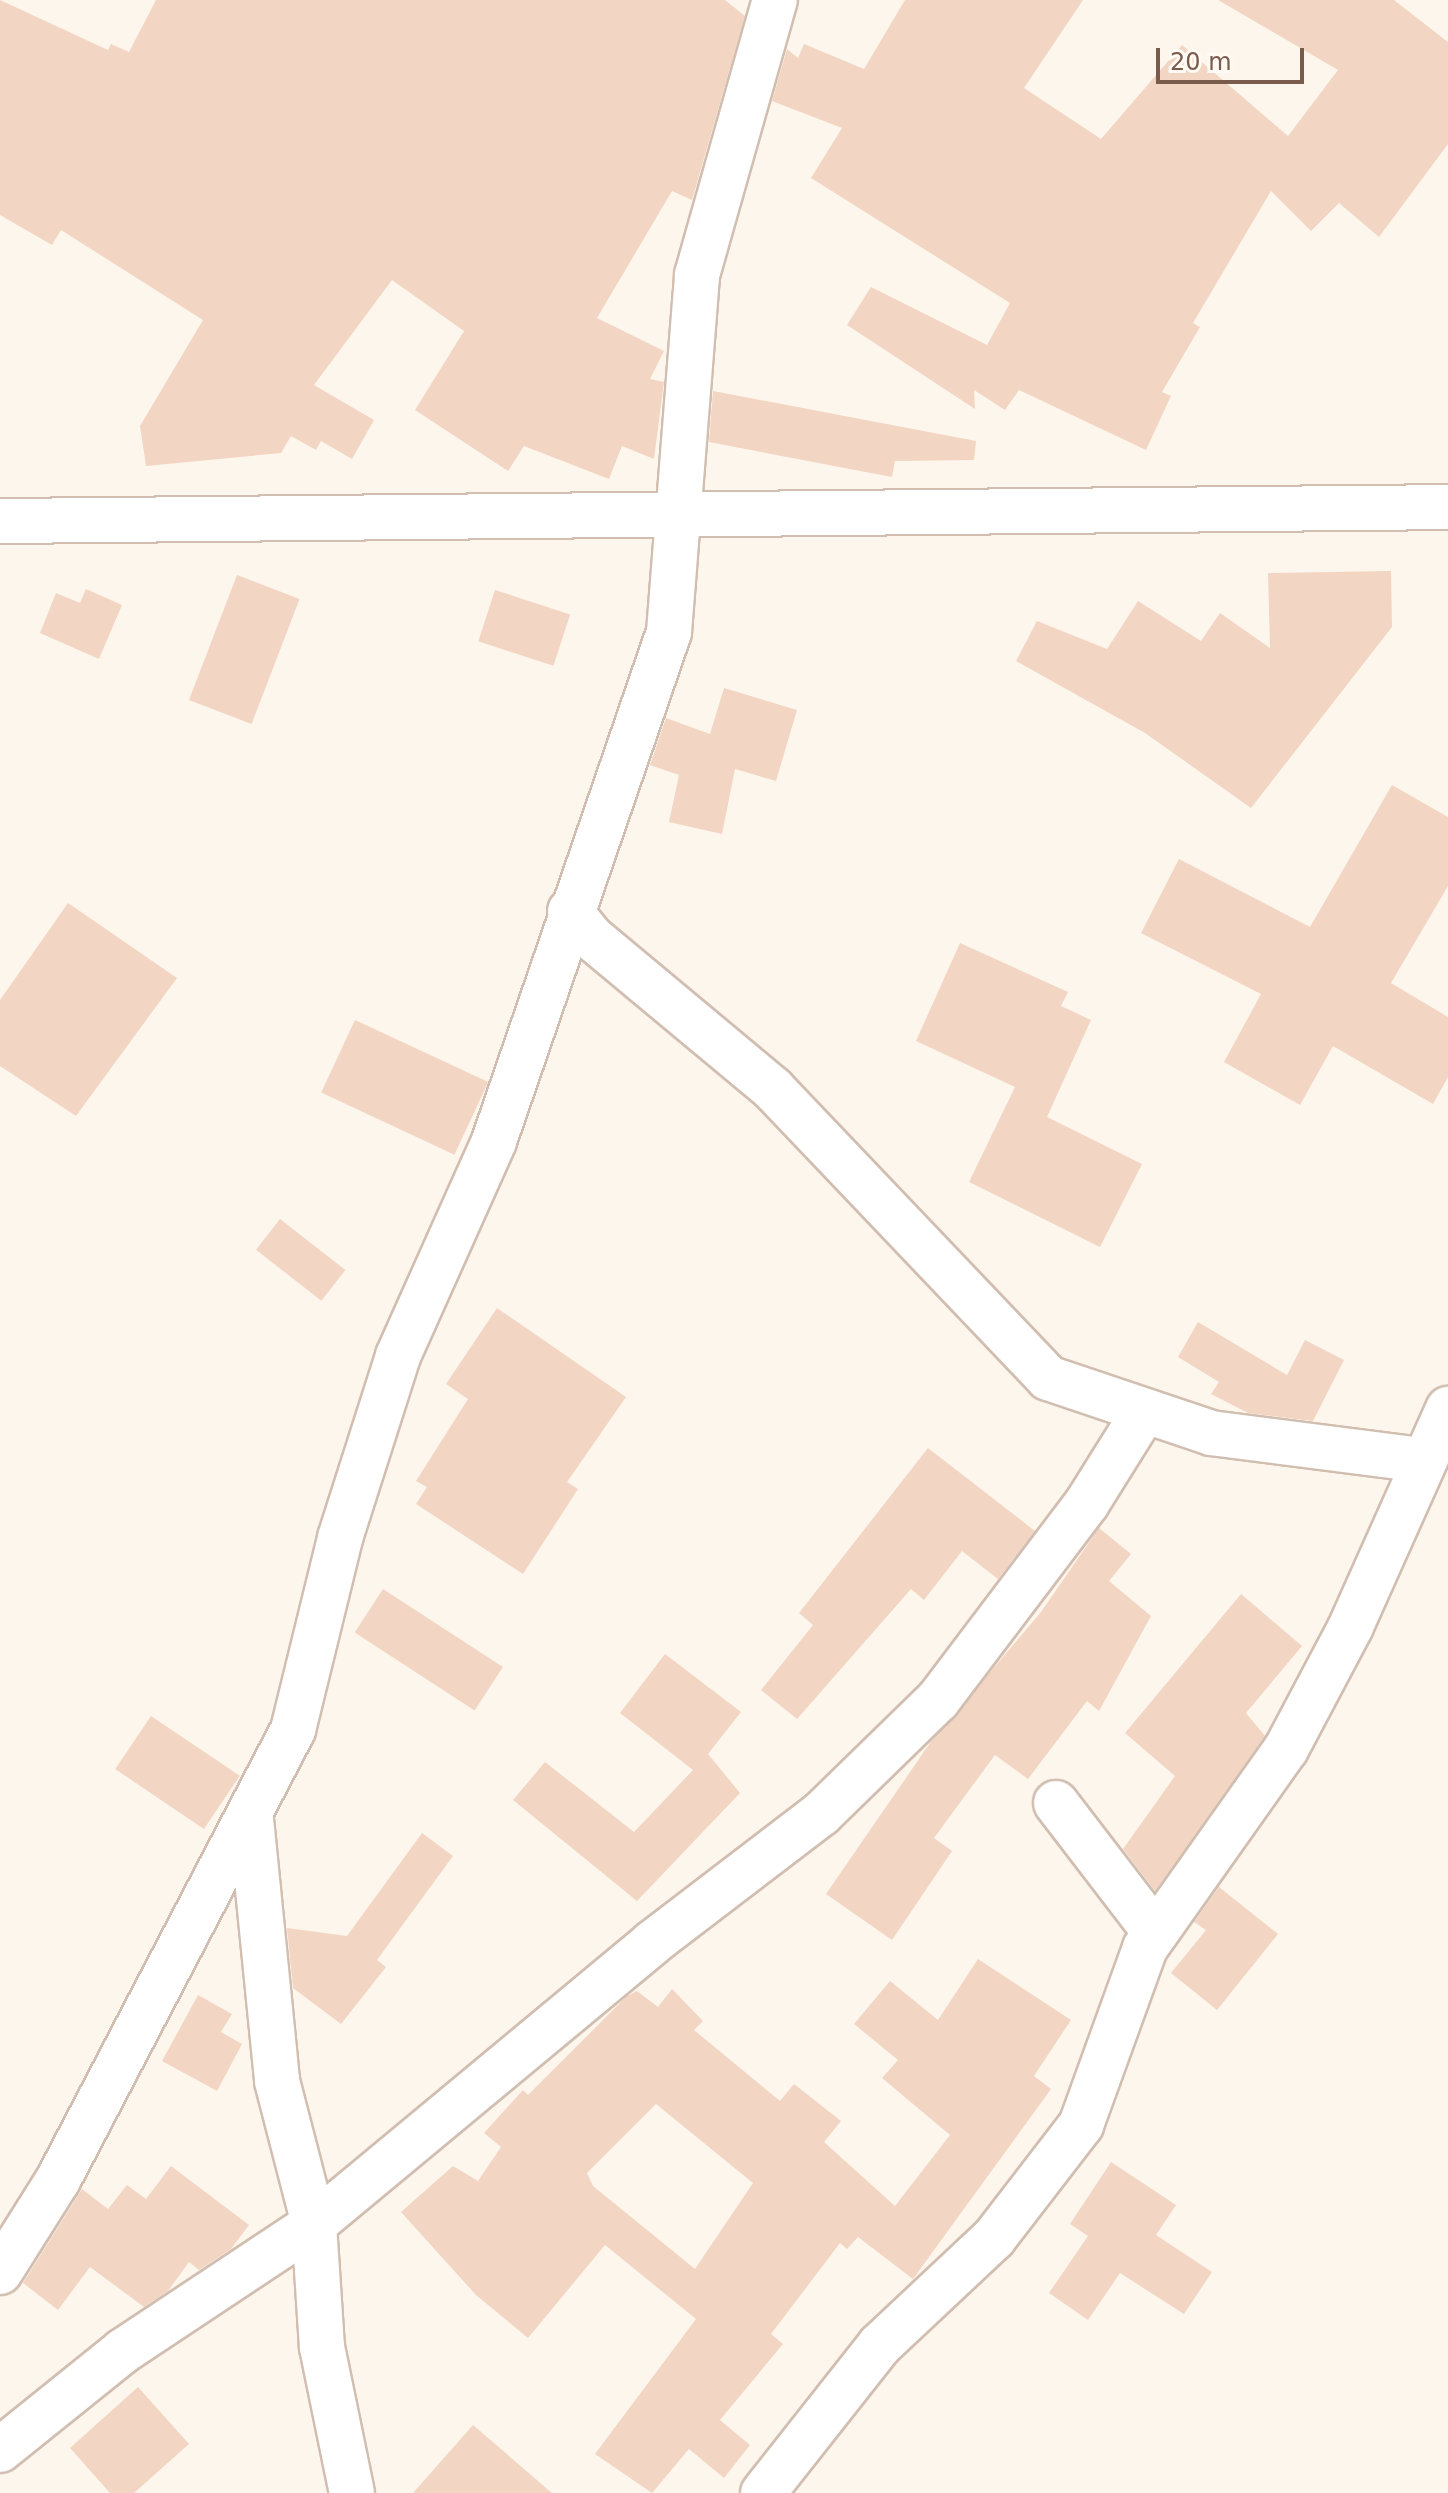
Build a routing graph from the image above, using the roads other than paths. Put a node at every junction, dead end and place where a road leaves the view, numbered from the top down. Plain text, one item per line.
1 (775, 0) edge
2 (1448, 507) edge
3 (683, 519) junction
4 (0, 521) edge
5 (570, 911) junction
6 (1448, 1409) edge
7 (1142, 1415) junction
8 (1423, 1460) junction
9 (1056, 1803) dead end
10 (251, 1819) junction
11 (1155, 1932) junction
12 (314, 2224) junction
13 (0, 2272) edge
14 (0, 2450) edge
15 (352, 2493) edge
16 (763, 2493) edge

1 - 3 street
2 - 3 street
3 - 4 street
3 - 5 street
5 - 7 street
5 - 10 street
6 - 8 street
7 - 8 street
7 - 12 street
8 - 11 street
9 - 11 street
10 - 12 street
10 - 13 street
11 - 16 street
12 - 14 street
12 - 15 street

